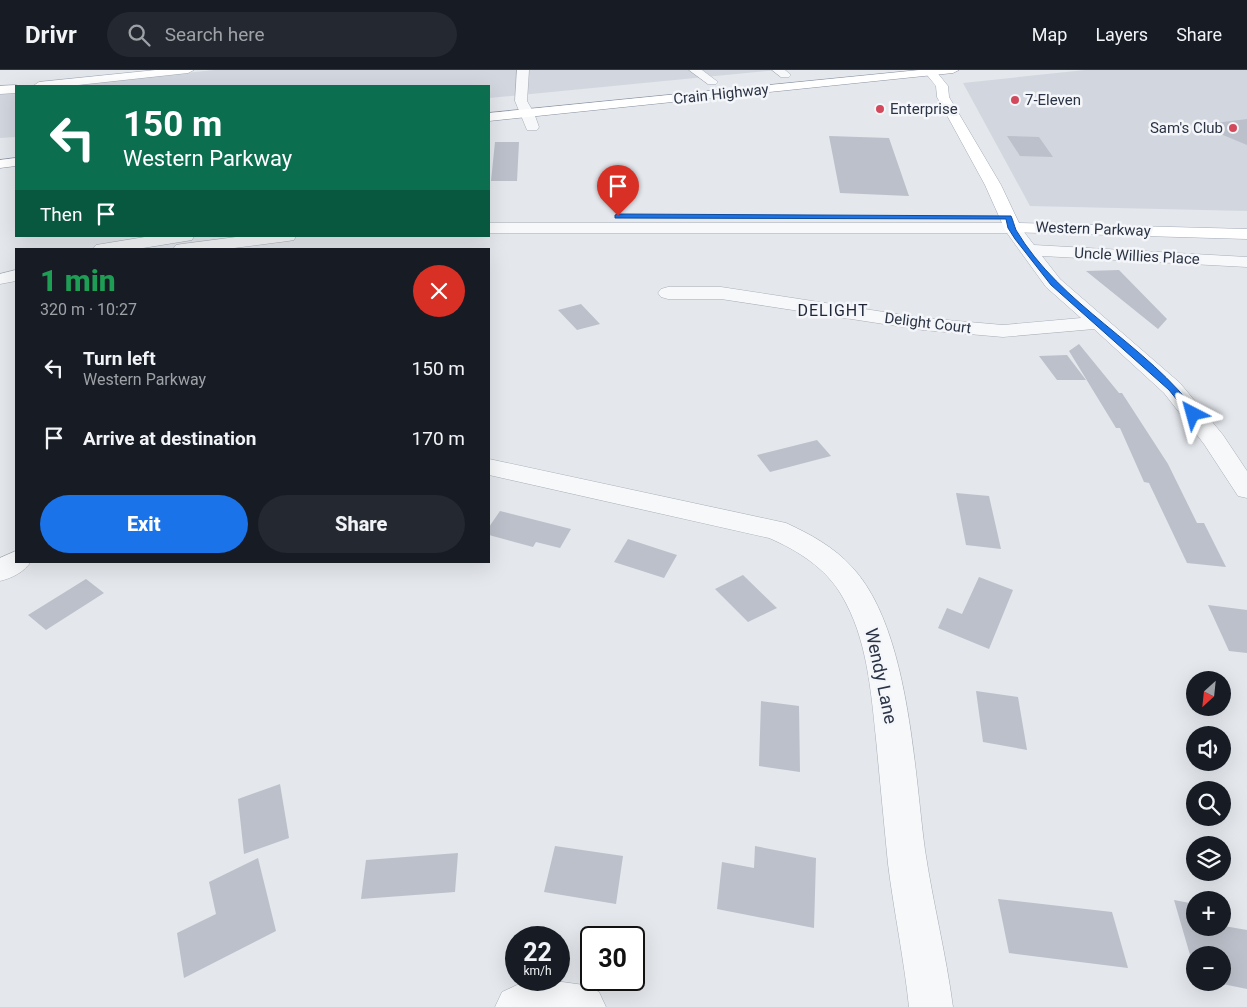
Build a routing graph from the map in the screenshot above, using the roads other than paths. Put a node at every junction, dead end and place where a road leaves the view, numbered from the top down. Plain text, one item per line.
1 (188, 70) edge
2 (524, 70) edge
3 (695, 70) edge
4 (953, 70) edge
5 (930, 71) edge
6 (782, 73) edge
7 (840, 76) edge
8 (712, 82) junction
9 (48, 85) edge
10 (913, 86) dead end
11 (15, 89) edge
12 (0, 90) edge
13 (521, 101) junction
14 (490, 104) edge
15 (528, 114) junction
16 (490, 117) edge
17 (532, 128) dead end
18 (15, 162) edge
19 (0, 164) edge
20 (490, 217) edge
21 (1010, 222) junction
22 (1247, 223) edge
23 (490, 228) edge
24 (1247, 234) edge
25 (180, 237) edge
26 (280, 237) edge
27 (108, 248) edge
28 (190, 248) edge
29 (1027, 250) junction
30 (1247, 262) edge
31 (668, 293) dead end
32 (1098, 323) junction
33 (490, 467) edge
34 (1247, 490) edge
35 (15, 563) edge
36 (0, 571) edge
37 (517, 1007) edge
38 (584, 1007) edge
39 (931, 1007) edge

1 - 9 main road
2 - 13 street
3 - 8 street
4 - 5 main road, Crain Highway
5 - 7 main road, Crain Highway
5 - 21 main road
6 - 7 main road, Crain Highway
6 - 8 main road, Crain Highway
7 - 10 main road
7 - 15 main road, Crain Highway
8 - 13 main road, Crain Highway
11 - 12 main road
13 - 14 main road, Crain Highway
13 - 15 street
15 - 16 main road, Crain Highway
15 - 17 street
18 - 19 main road
20 - 21 street, Western Parkway
21 - 22 main road, Western Parkway
21 - 23 street, Western Parkway
21 - 24 main road, Western Parkway
21 - 29 street
25 - 27 street
26 - 28 street
29 - 30 street, Uncle Willies Place
29 - 32 street
31 - 32 street, Delight Court
32 - 34 street
33 - 39 street, Wendy Lane
35 - 36 street
37 - 38 street

